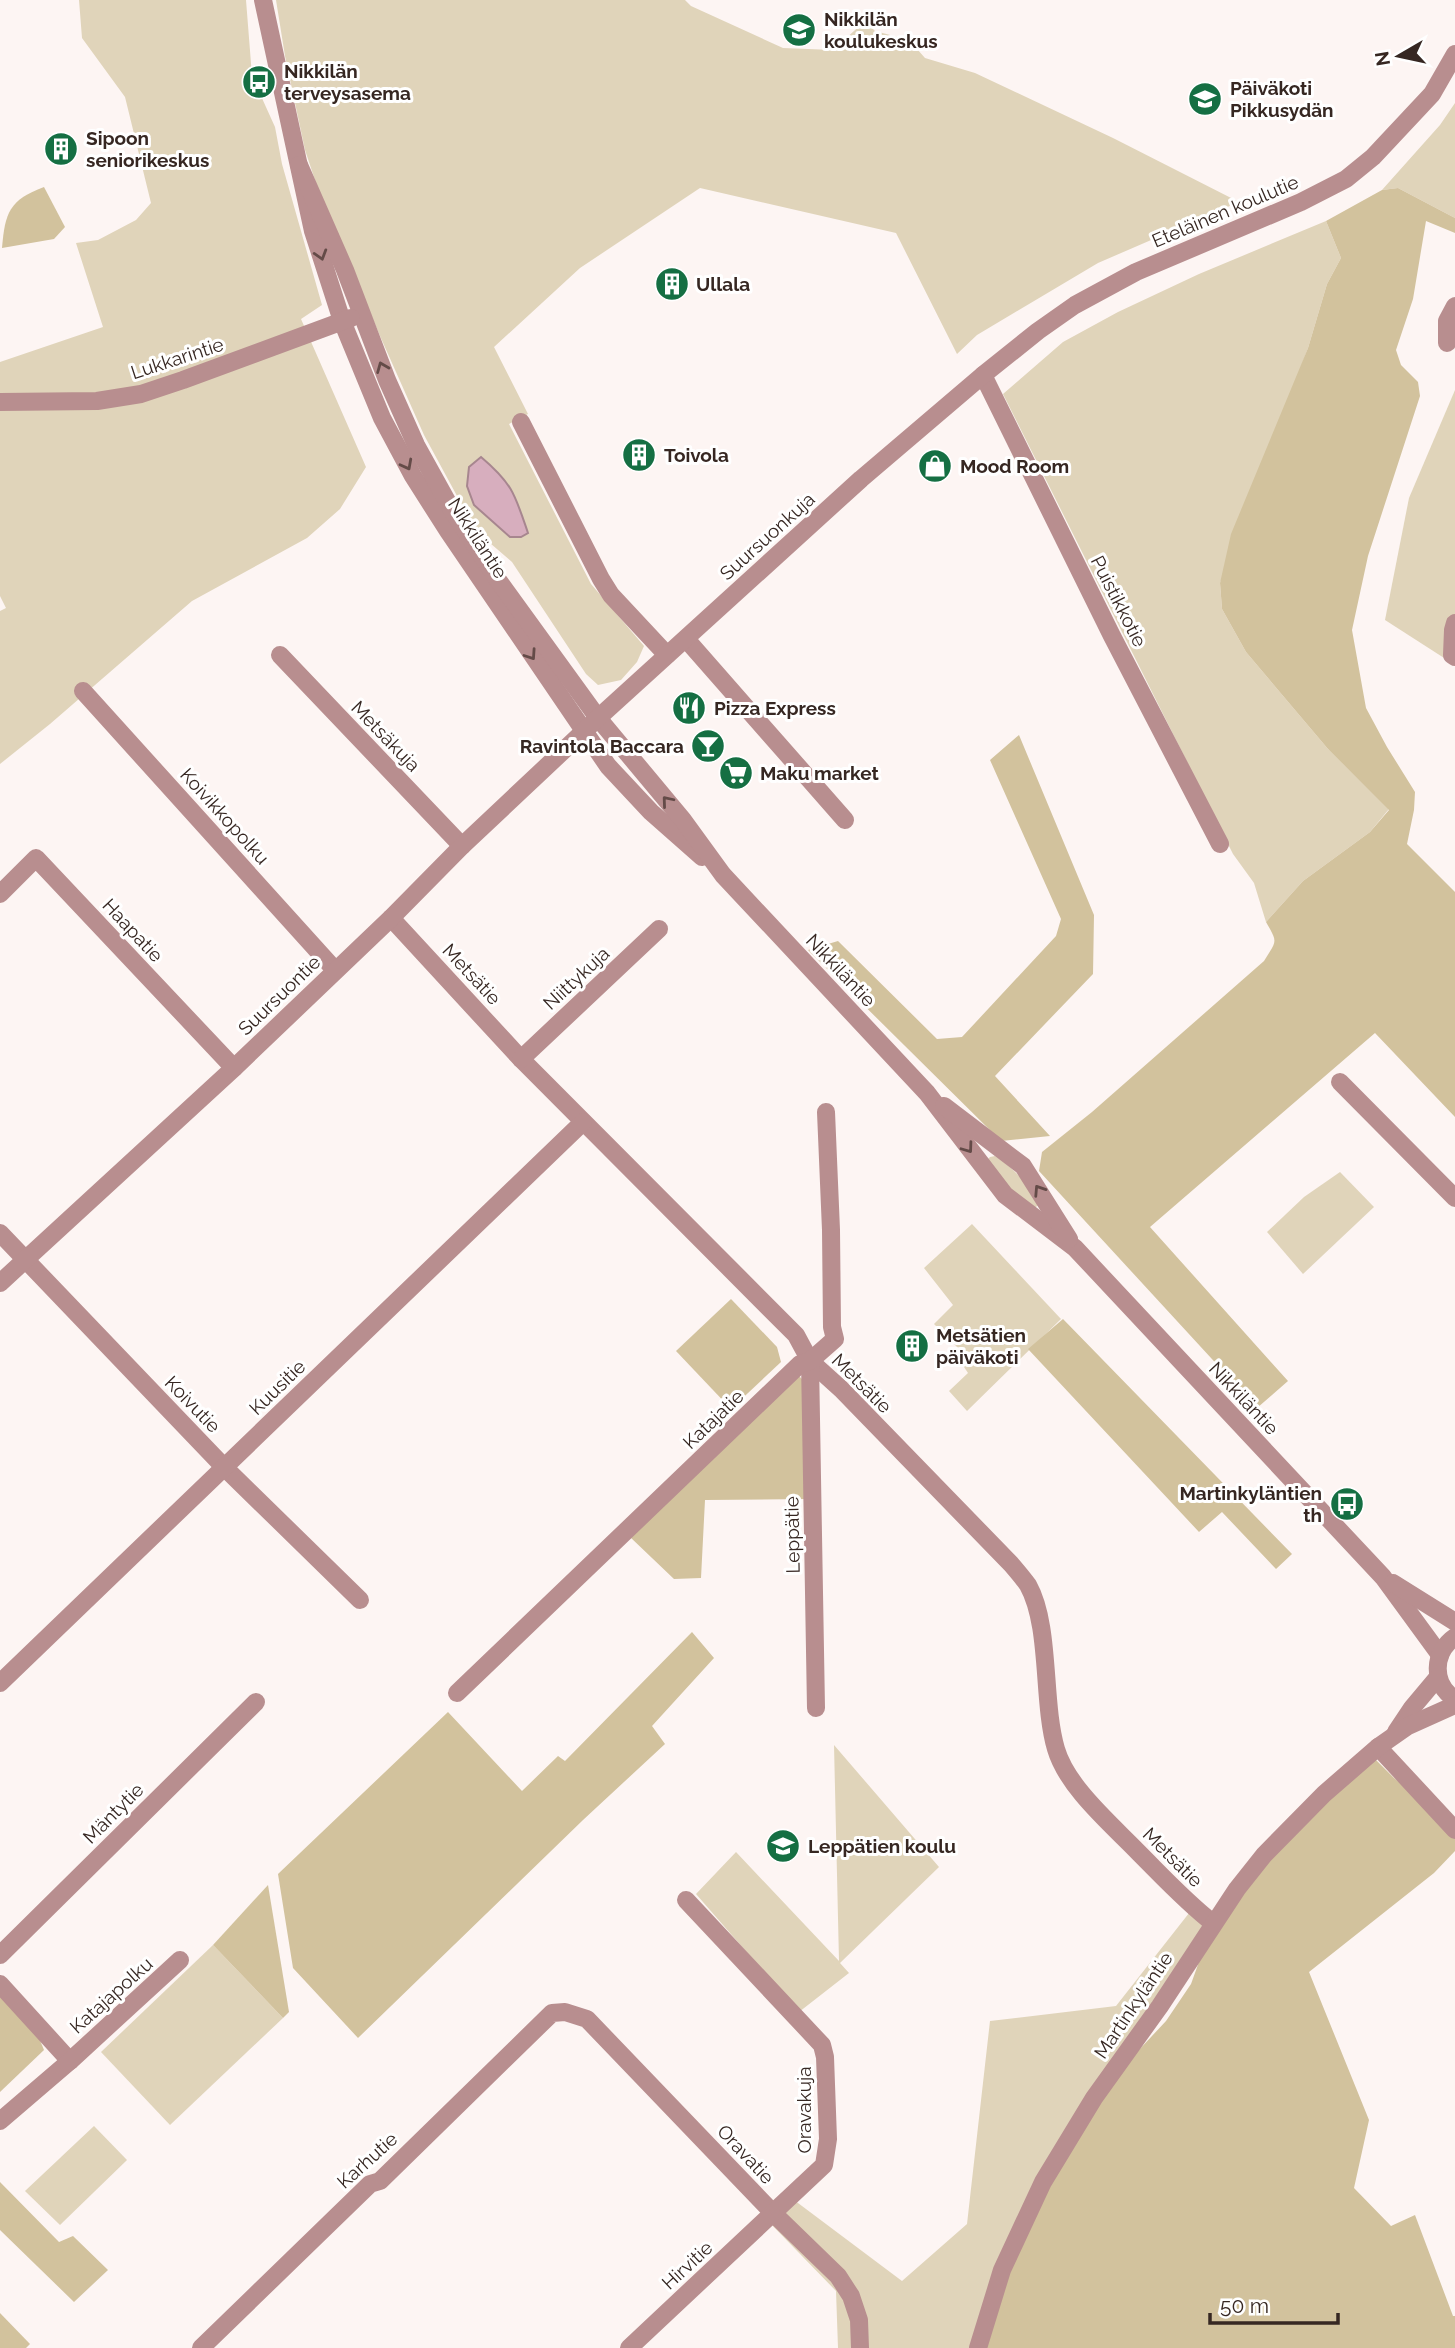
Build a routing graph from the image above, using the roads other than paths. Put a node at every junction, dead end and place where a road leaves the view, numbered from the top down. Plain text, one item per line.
1 (263, 0) edge
2 (1455, 54) edge
3 (299, 164) junction
4 (1455, 306) edge
5 (360, 314) junction
6 (342, 321) junction
7 (1447, 342) dead end
8 (983, 375) junction
9 (0, 402) edge
10 (522, 422) dead end
11 (1455, 623) edge
12 (686, 639) junction
13 (280, 655) dead end
14 (667, 655) junction
15 (1455, 657) edge
16 (83, 691) dead end
17 (598, 718) junction
18 (583, 732) junction
19 (845, 820) dead end
20 (1220, 844) dead end
21 (462, 846) junction
22 (723, 875) junction
23 (0, 894) edge
24 (391, 918) junction
25 (659, 929) dead end
26 (335, 970) junction
27 (521, 1059) junction
28 (234, 1068) junction
29 (1340, 1082) dead end
30 (928, 1093) junction
31 (826, 1112) dead end
32 (583, 1122) junction
33 (1455, 1198) edge
34 (0, 1233) edge
35 (1075, 1248) junction
36 (25, 1260) junction
37 (0, 1283) edge
38 (810, 1361) junction
39 (224, 1467) junction
40 (1383, 1577) junction
41 (360, 1600) dead end
42 (1455, 1622) edge
43 (1455, 1637) edge
44 (1440, 1655) junction
45 (1438, 1677) junction
46 (0, 1683) edge
47 (457, 1692) dead end
48 (1455, 1699) edge
49 (256, 1702) dead end
50 (1455, 1705) edge
51 (816, 1708) dead end
52 (1394, 1735) junction
53 (1378, 1747) junction
54 (1455, 1830) edge
55 (686, 1899) dead end
56 (1213, 1923) junction
57 (0, 1955) edge
58 (180, 1960) dead end
59 (0, 1984) edge
60 (565, 2012) joint
61 (70, 2061) junction
62 (0, 2121) edge
63 (773, 2213) junction
64 (201, 2348) edge
65 (629, 2348) edge
66 (860, 2348) edge
67 (978, 2348) edge

1 - 3 street, Nikkiläntie
2 - 8 street, Eteläinen koulutie
3 - 5 street, Nikkiläntie
3 -> 6 street, Nikkiläntie
4 - 7 street
5 - 6 street, Lukkarintie
17 -> 5 street, Nikkiläntie
6 - 9 street, Lukkarintie
6 -> 18 street, Nikkiläntie
8 - 12 street, Suursuonkuja
8 - 20 street, Puistikkotie
10 - 14 street
11 - 15 street
12 - 14 street, Suursuonkuja
12 - 19 street
13 - 21 street, Metsäkuja
14 - 17 street, Suursuonkuja
16 - 26 street, Koivikkopolku
17 - 18 street, Suursuonkuja
22 -> 17 street, Nikkiläntie
18 - 21 street, Suursuontie
18 - 22 street, Nikkiläntie
21 - 24 street, Suursuontie
22 - 30 street, Nikkiläntie
23 - 28 street, Haapatie
24 - 26 street, Suursuontie
24 - 27 street, Metsätie
25 - 27 street, Niittykuja
26 - 28 street, Suursuontie
27 - 32 street, Metsätie
28 - 36 street, Suursuontie
29 - 33 street
30 -> 35 street, Nikkiläntie
35 -> 30 street, Nikkiläntie
31 - 38 street, Katajatie
32 - 38 street, Metsätie
32 - 39 street, Kuusitie
34 - 36 street, Koivutie
35 - 40 street, Nikkiläntie
36 - 37 street, Suursuontie
36 - 39 street, Koivutie
38 - 47 street, Katajatie
38 - 51 street, Leppätie
38 - 56 street, Metsätie
39 - 41 street, Koivutie
39 - 46 street, Kuusitie
40 - 42 street, Nikkiläntie
40 - 44 street, Nikkiläntie
43 - 44 street
44 - 45 street
45 - 48 street
45 - 52 street, Martinkyläntie
49 - 57 street, Mäntytie
50 - 52 street, Martinkyläntie
52 - 53 street, Martinkyläntie
53 - 54 street
53 - 56 street, Martinkyläntie
55 - 63 street, Oravakuja
56 - 67 street, Martinkyläntie
58 - 61 street, Katajapolku
59 - 61 street
60 - 63 street, Oravatie
60 - 64 street, Karhutie
61 - 62 street, Katajapolku
63 - 65 street, Hirvitie
63 - 66 street, Oravatie

